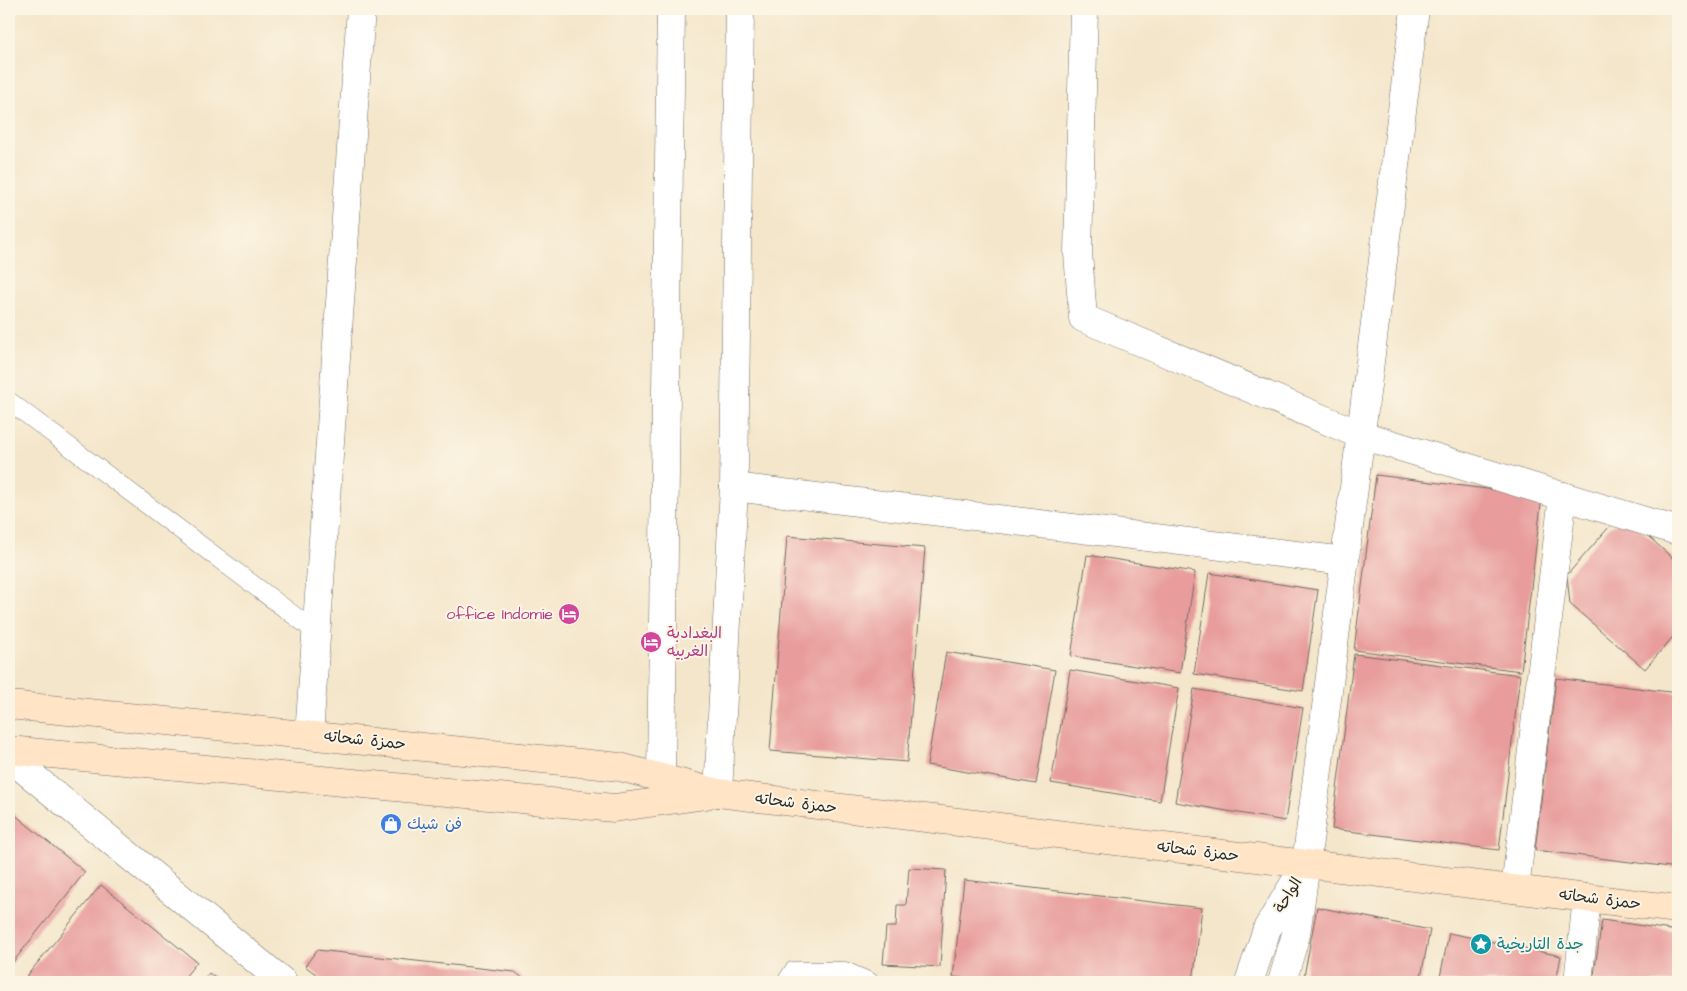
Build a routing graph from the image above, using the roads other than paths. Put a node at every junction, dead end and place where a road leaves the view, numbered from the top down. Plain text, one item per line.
1 (362, 9) edge
2 (671, 9) edge
3 (740, 9) edge
4 (1084, 9) edge
5 (1415, 9) edge
6 (9, 401) edge
7 (1361, 435) junction
8 (734, 487) junction
9 (1563, 496) junction
10 (1678, 531) edge
11 (1345, 561) junction
12 (316, 632) junction
13 (9, 705) edge
14 (309, 734) junction
15 (9, 750) edge
16 (9, 757) edge
17 (661, 778) junction
18 (718, 793) junction
19 (1306, 864) junction
20 (1515, 889) junction
21 (1587, 898) junction
22 (1678, 909) edge
23 (283, 982) edge
24 (786, 982) edge
25 (870, 982) edge
26 (1249, 982) edge
27 (1282, 982) edge
28 (1578, 982) edge

1 - 12 street
2 - 17 street
3 - 8 street
4 - 7 street
5 - 7 street
6 - 12 lane
7 - 9 street
7 - 11 street
8 - 11 street
8 - 18 street
9 - 10 street
9 - 20 street
11 - 19 street
12 - 14 street
13 - 14 main road, حمزة شحاته
14 - 17 main road, حمزة شحاته
15 - 18 main road, حمزة شحاته
16 - 23 street
17 - 18 main road, حمزة شحاته
18 - 19 main road, حمزة شحاته
19 - 20 main road, حمزة شحاته
19 - 26 street, الواحة
19 - 27 street, الواحة
20 - 21 main road, حمزة شحاته
21 - 22 main road, حمزة شحاته
21 - 28 street
24 - 25 lane

